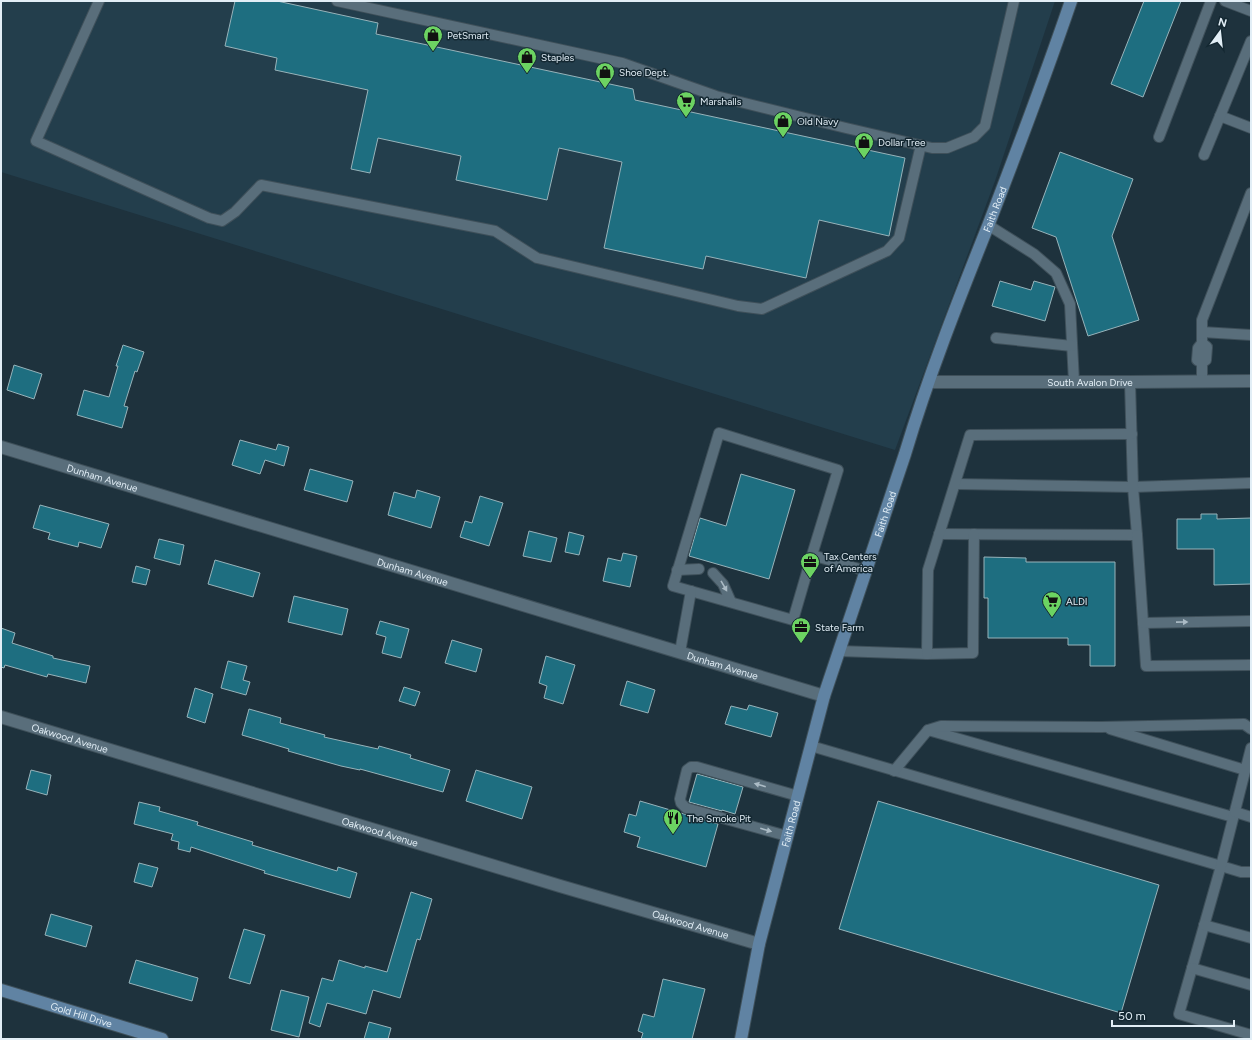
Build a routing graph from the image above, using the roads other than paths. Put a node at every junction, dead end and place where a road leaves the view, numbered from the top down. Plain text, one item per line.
1 (99, 1) edge
2 (337, 1) edge
3 (1014, 1) edge
4 (1071, 1) edge
5 (1211, 1) edge
6 (1226, 1) edge
7 (1251, 11) edge
8 (1251, 41) edge
9 (1220, 116) junction
10 (1251, 128) edge
11 (1159, 137) dead end
12 (921, 145) junction
13 (1204, 155) dead end
14 (1251, 193) edge
15 (988, 225) junction
16 (1202, 332) junction
17 (1251, 335) edge
18 (996, 338) dead end
19 (1072, 346) junction
20 (1251, 381) edge
21 (929, 382) junction
22 (1074, 382) junction
23 (1130, 382) junction
24 (1202, 382) junction
25 (1132, 434) junction
26 (1, 447) edge
27 (1251, 483) edge
28 (956, 484) junction
29 (1133, 487) junction
30 (940, 534) junction
31 (974, 534) junction
32 (1137, 535) junction
33 (812, 555) junction
34 (698, 568) dead end
35 (677, 570) junction
36 (866, 571) junction
37 (713, 573) dead end
38 (691, 591) junction
39 (732, 602) junction
40 (1251, 621) edge
41 (1143, 623) junction
42 (839, 651) junction
43 (680, 652) junction
44 (927, 654) junction
45 (1251, 665) edge
46 (824, 696) junction
47 (1, 717) edge
48 (1101, 727) junction
49 (1251, 729) edge
50 (928, 730) junction
51 (811, 746) junction
52 (1251, 748) edge
53 (1245, 770) junction
54 (894, 771) junction
55 (798, 796) junction
56 (1234, 815) junction
57 (1251, 817) edge
58 (787, 836) junction
59 (1221, 866) junction
60 (1251, 872) edge
61 (1204, 925) junction
62 (1251, 938) edge
63 (759, 944) junction
64 (1192, 968) junction
65 (1251, 985) edge
66 (1, 990) edge
67 (1251, 1035) edge
68 (162, 1039) edge
69 (741, 1039) edge

1 - 12 lane
2 - 12 lane
3 - 12 lane
4 - 15 main road, Faith Road
5 - 11 lane
6 - 7 lane
8 - 9 lane
9 - 10 lane
9 - 13 lane
14 - 16 lane
15 - 19 lane
15 - 21 main road, Faith Road
16 - 17 lane
16 - 24 lane
18 - 19 lane
19 - 22 lane
20 - 24 street, South Avalon Drive
21 - 22 street, South Avalon Drive
21 - 36 main road, Faith Road
22 - 23 street, South Avalon Drive
23 - 24 street, South Avalon Drive
23 - 25 lane
25 - 28 lane
25 - 29 lane
26 - 43 street, Dunham Avenue
27 - 29 lane
28 - 29 lane
28 - 30 lane
29 - 32 lane
30 - 31 lane
30 - 44 lane
31 - 32 lane
31 - 44 lane
32 - 41 lane
33 - 35 lane
33 - 36 lane
33 - 39 lane
34 - 35 lane
35 - 38 lane
36 - 42 main road, Faith Road
37 -> 39 lane
38 - 39 lane
38 - 43 lane
41 -> 40 lane
41 - 45 lane
42 - 44 lane
42 - 46 main road, Faith Road
43 - 46 street, Dunham Avenue
46 - 51 main road, Faith Road
47 - 63 street, Oakwood Avenue
48 - 49 lane
48 - 50 lane
48 - 53 lane
50 - 54 lane
50 - 56 lane
51 - 54 lane
51 - 55 main road, Faith Road
52 - 53 lane
53 - 56 lane
54 - 59 lane
55 - 58 main road, Faith Road
55 -> 58 lane
56 - 57 lane
56 - 59 lane
58 - 63 main road, Faith Road
59 - 60 lane
59 - 61 lane
61 - 62 lane
61 - 64 lane
63 - 69 main road, Faith Road
64 - 65 lane
64 - 67 lane
66 - 68 main road, Gold Hill Drive

